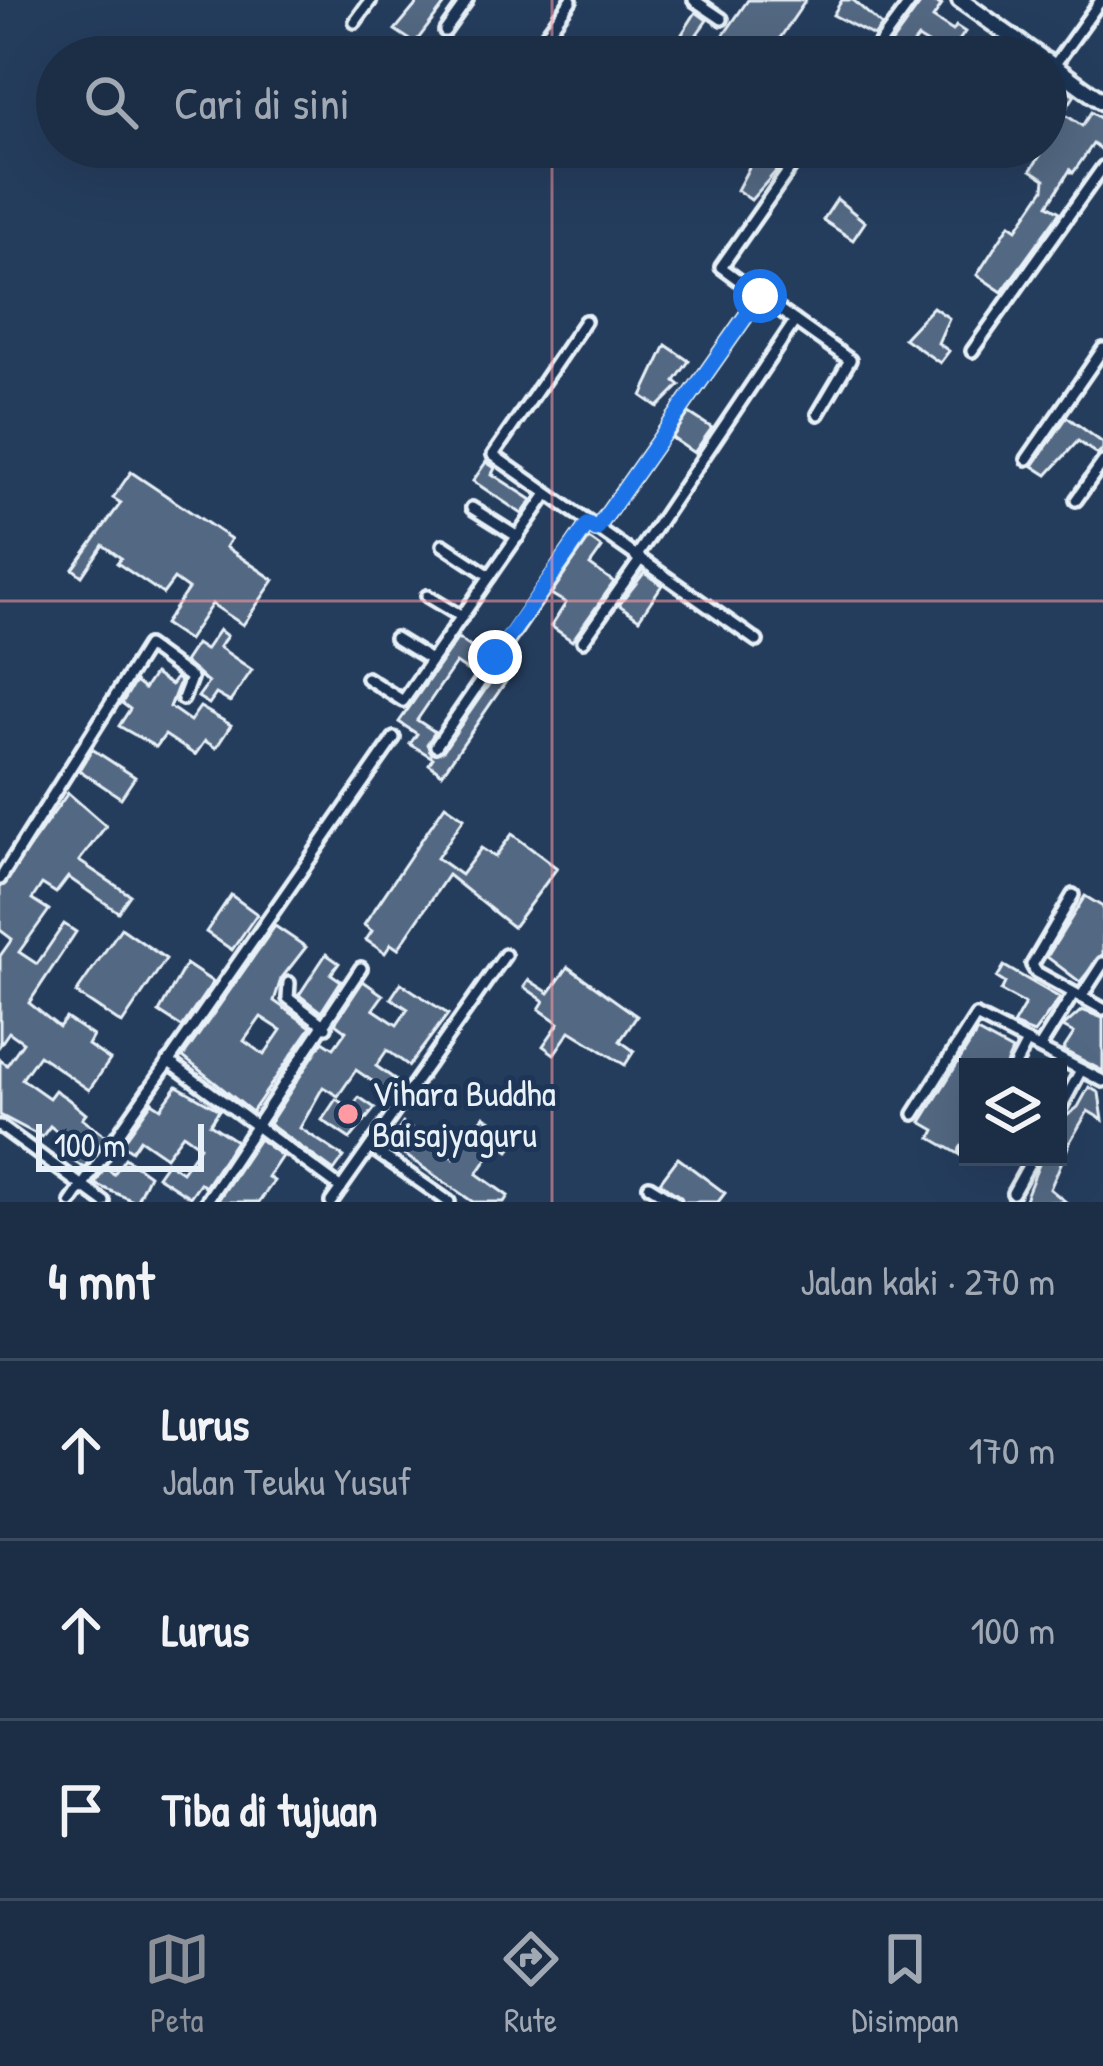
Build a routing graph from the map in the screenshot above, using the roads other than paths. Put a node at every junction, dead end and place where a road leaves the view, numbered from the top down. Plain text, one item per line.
1 (370, 0) edge
2 (467, 0) edge
3 (571, 0) edge
4 (694, 0) edge
5 (912, 0) edge
6 (960, 0) edge
7 (1102, 0) edge
8 (722, 19) dead end
9 (356, 22) dead end
10 (445, 31) dead end
11 (545, 36) edge
12 (886, 36) edge
13 (1010, 36) edge
14 (1067, 39) edge
15 (1067, 77) edge
16 (1103, 102) edge
17 (1103, 167) edge
18 (791, 168) edge
19 (760, 296) junction
20 (585, 321) dead end
21 (795, 321) junction
22 (1103, 349) edge
23 (973, 351) dead end
24 (818, 413) dead end
25 (1027, 459) dead end
26 (1103, 462) edge
27 (547, 494) junction
28 (1076, 500) dead end
29 (472, 508) dead end
30 (592, 527) junction
31 (518, 536) junction
32 (442, 545) dead end
33 (638, 559) junction
34 (490, 576) junction
35 (427, 596) dead end
36 (461, 617) junction
37 (394, 638) dead end
38 (584, 641) dead end
39 (757, 641) dead end
40 (431, 660) junction
41 (368, 678) dead end
42 (183, 699) dead end
43 (394, 737) dead end
44 (436, 746) dead end
45 (0, 879) edge
46 (1073, 895) dead end
47 (505, 955) dead end
48 (1103, 963) edge
49 (361, 968) dead end
50 (289, 983) dead end
51 (1077, 996) junction
52 (1103, 1009) edge
53 (326, 1027) junction
54 (1027, 1042) junction
55 (1040, 1047) junction
56 (1018, 1058) edge
57 (168, 1061) junction
58 (1081, 1070) junction
59 (1103, 1082) edge
60 (1067, 1096) edge
61 (914, 1114) dead end
62 (0, 1126) edge
63 (259, 1126) junction
64 (370, 1147) junction
65 (1028, 1166) edge
66 (81, 1186) junction
67 (649, 1186) dead end
68 (341, 1188) junction
69 (1013, 1193) dead end
70 (70, 1202) edge
71 (104, 1202) edge
72 (206, 1202) edge
73 (331, 1202) edge
74 (449, 1202) edge
75 (675, 1202) edge

1 - 9 street
2 - 10 street
3 - 11 street
4 - 8 street
5 - 12 street
6 - 13 main road
7 - 14 street
15 - 16 main road
17 - 23 street
18 - 19 street
19 - 21 street
19 - 30 street
20 - 27 street
21 - 24 street
21 - 33 street
22 - 25 street
26 - 28 street
27 - 30 street
27 - 31 street
29 - 31 street
30 - 33 street
30 - 44 street
31 - 34 street
32 - 34 street
33 - 38 street
33 - 39 street
34 - 36 street
35 - 36 street
36 - 40 street
37 - 40 street
40 - 41 street
42 - 45 street
43 - 57 street
46 - 51 street
47 - 64 street
48 - 51 street
49 - 53 street
50 - 53 street
51 - 52 street
51 - 55 street
53 - 63 street
54 - 55 street
54 - 56 street
54 - 61 street
55 - 58 street
57 - 63 street
57 - 66 street
58 - 59 street
58 - 60 street
62 - 66 street
63 - 68 street
63 - 72 street
64 - 68 street
64 - 74 street
65 - 69 street
66 - 70 street
66 - 71 street
67 - 75 street
68 - 73 street

